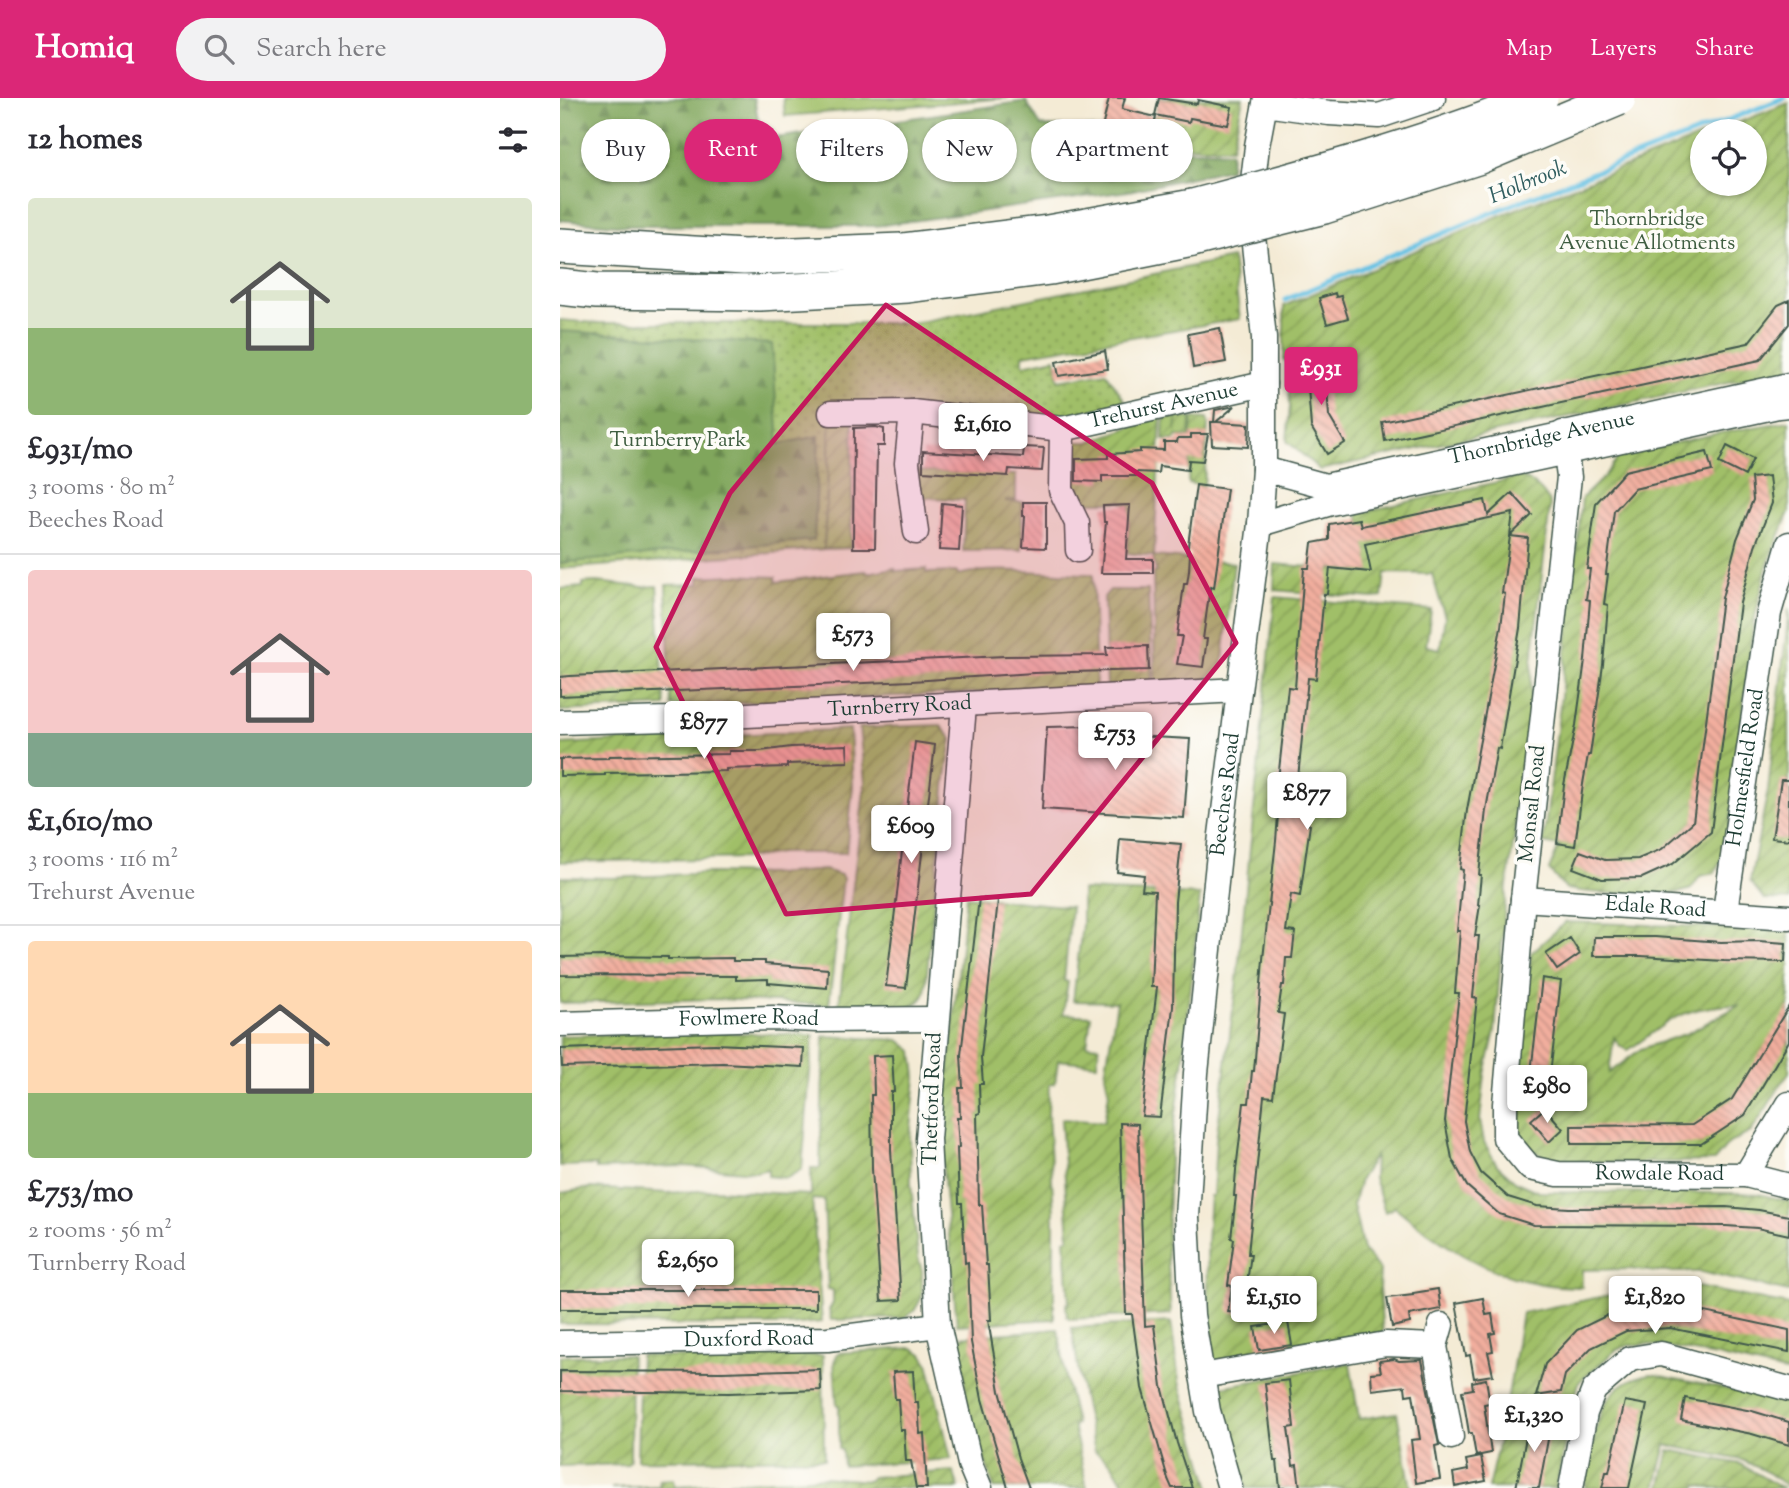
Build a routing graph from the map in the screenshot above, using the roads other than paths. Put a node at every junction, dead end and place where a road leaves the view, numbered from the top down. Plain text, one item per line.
1 (1433, 98) edge
2 (1540, 98) edge
3 (1618, 98) edge
4 (1265, 101) edge
5 (1192, 223) junction
6 (560, 246) edge
7 (560, 287) edge
8 (1264, 384) junction
9 (1789, 385) edge
10 (1789, 405) edge
11 (912, 412) junction
12 (831, 413) dead end
13 (1062, 429) junction
14 (1565, 442) junction
15 (1264, 469) junction
16 (1295, 478) junction
17 (1300, 512) junction
18 (1260, 524) junction
19 (916, 532) dead end
20 (1789, 544) edge
21 (1078, 550) dead end
22 (1240, 690) junction
23 (964, 705) junction
24 (560, 722) edge
25 (1523, 899) junction
26 (1725, 911) junction
27 (1789, 917) edge
28 (937, 1019) junction
29 (560, 1024) edge
30 (1789, 1104) edge
31 (1530, 1168) joint
32 (1746, 1175) junction
33 (1789, 1186) edge
34 (938, 1325) junction
35 (560, 1343) edge
36 (1202, 1376) junction
37 (1789, 1389) edge
38 (1451, 1437) dead end
39 (980, 1488) edge
40 (1230, 1488) edge
41 (1572, 1488) edge

1 - 4 street
2 - 5 highway, bridge
3 - 5 highway, bridge
4 - 8 street, Beeches Road
5 - 6 highway
5 - 7 highway
8 - 13 street, Trehurst Avenue
8 - 15 street, Beeches Road
9 - 14 street, Thornbridge Avenue
10 - 14 street, Thornbridge Avenue
11 - 12 street, Trehurst Avenue
11 - 13 street, Trehurst Avenue
11 - 19 street
13 - 21 street, Trehurst Avenue
14 - 16 street, Thornbridge Avenue
14 - 17 street, Thornbridge Avenue
14 - 25 street, Monsal Road
15 - 16 street, Thornbridge Avenue
15 - 18 street, Beeches Road
16 - 17 street
17 - 18 street, Thornbridge Avenue
18 - 22 street, Beeches Road
20 - 26 street, Holmesfield Road
22 - 23 street, Turnberry Road
22 - 36 street, Beeches Road
23 - 24 street, Turnberry Road
23 - 28 street, Thetford Road
25 - 26 street, Edale Road
25 - 31 street, Monsal Road
26 - 27 street, Edale Road
28 - 29 street, Fowlmere Road
28 - 34 street, Thetford Road
30 - 32 street
31 - 32 street, Rowdale Road
32 - 33 street, Rowdale Road
34 - 35 street, Duxford Road
34 - 39 street, Thetford Road
36 - 38 street
36 - 40 street, Beeches Road
37 - 41 street

